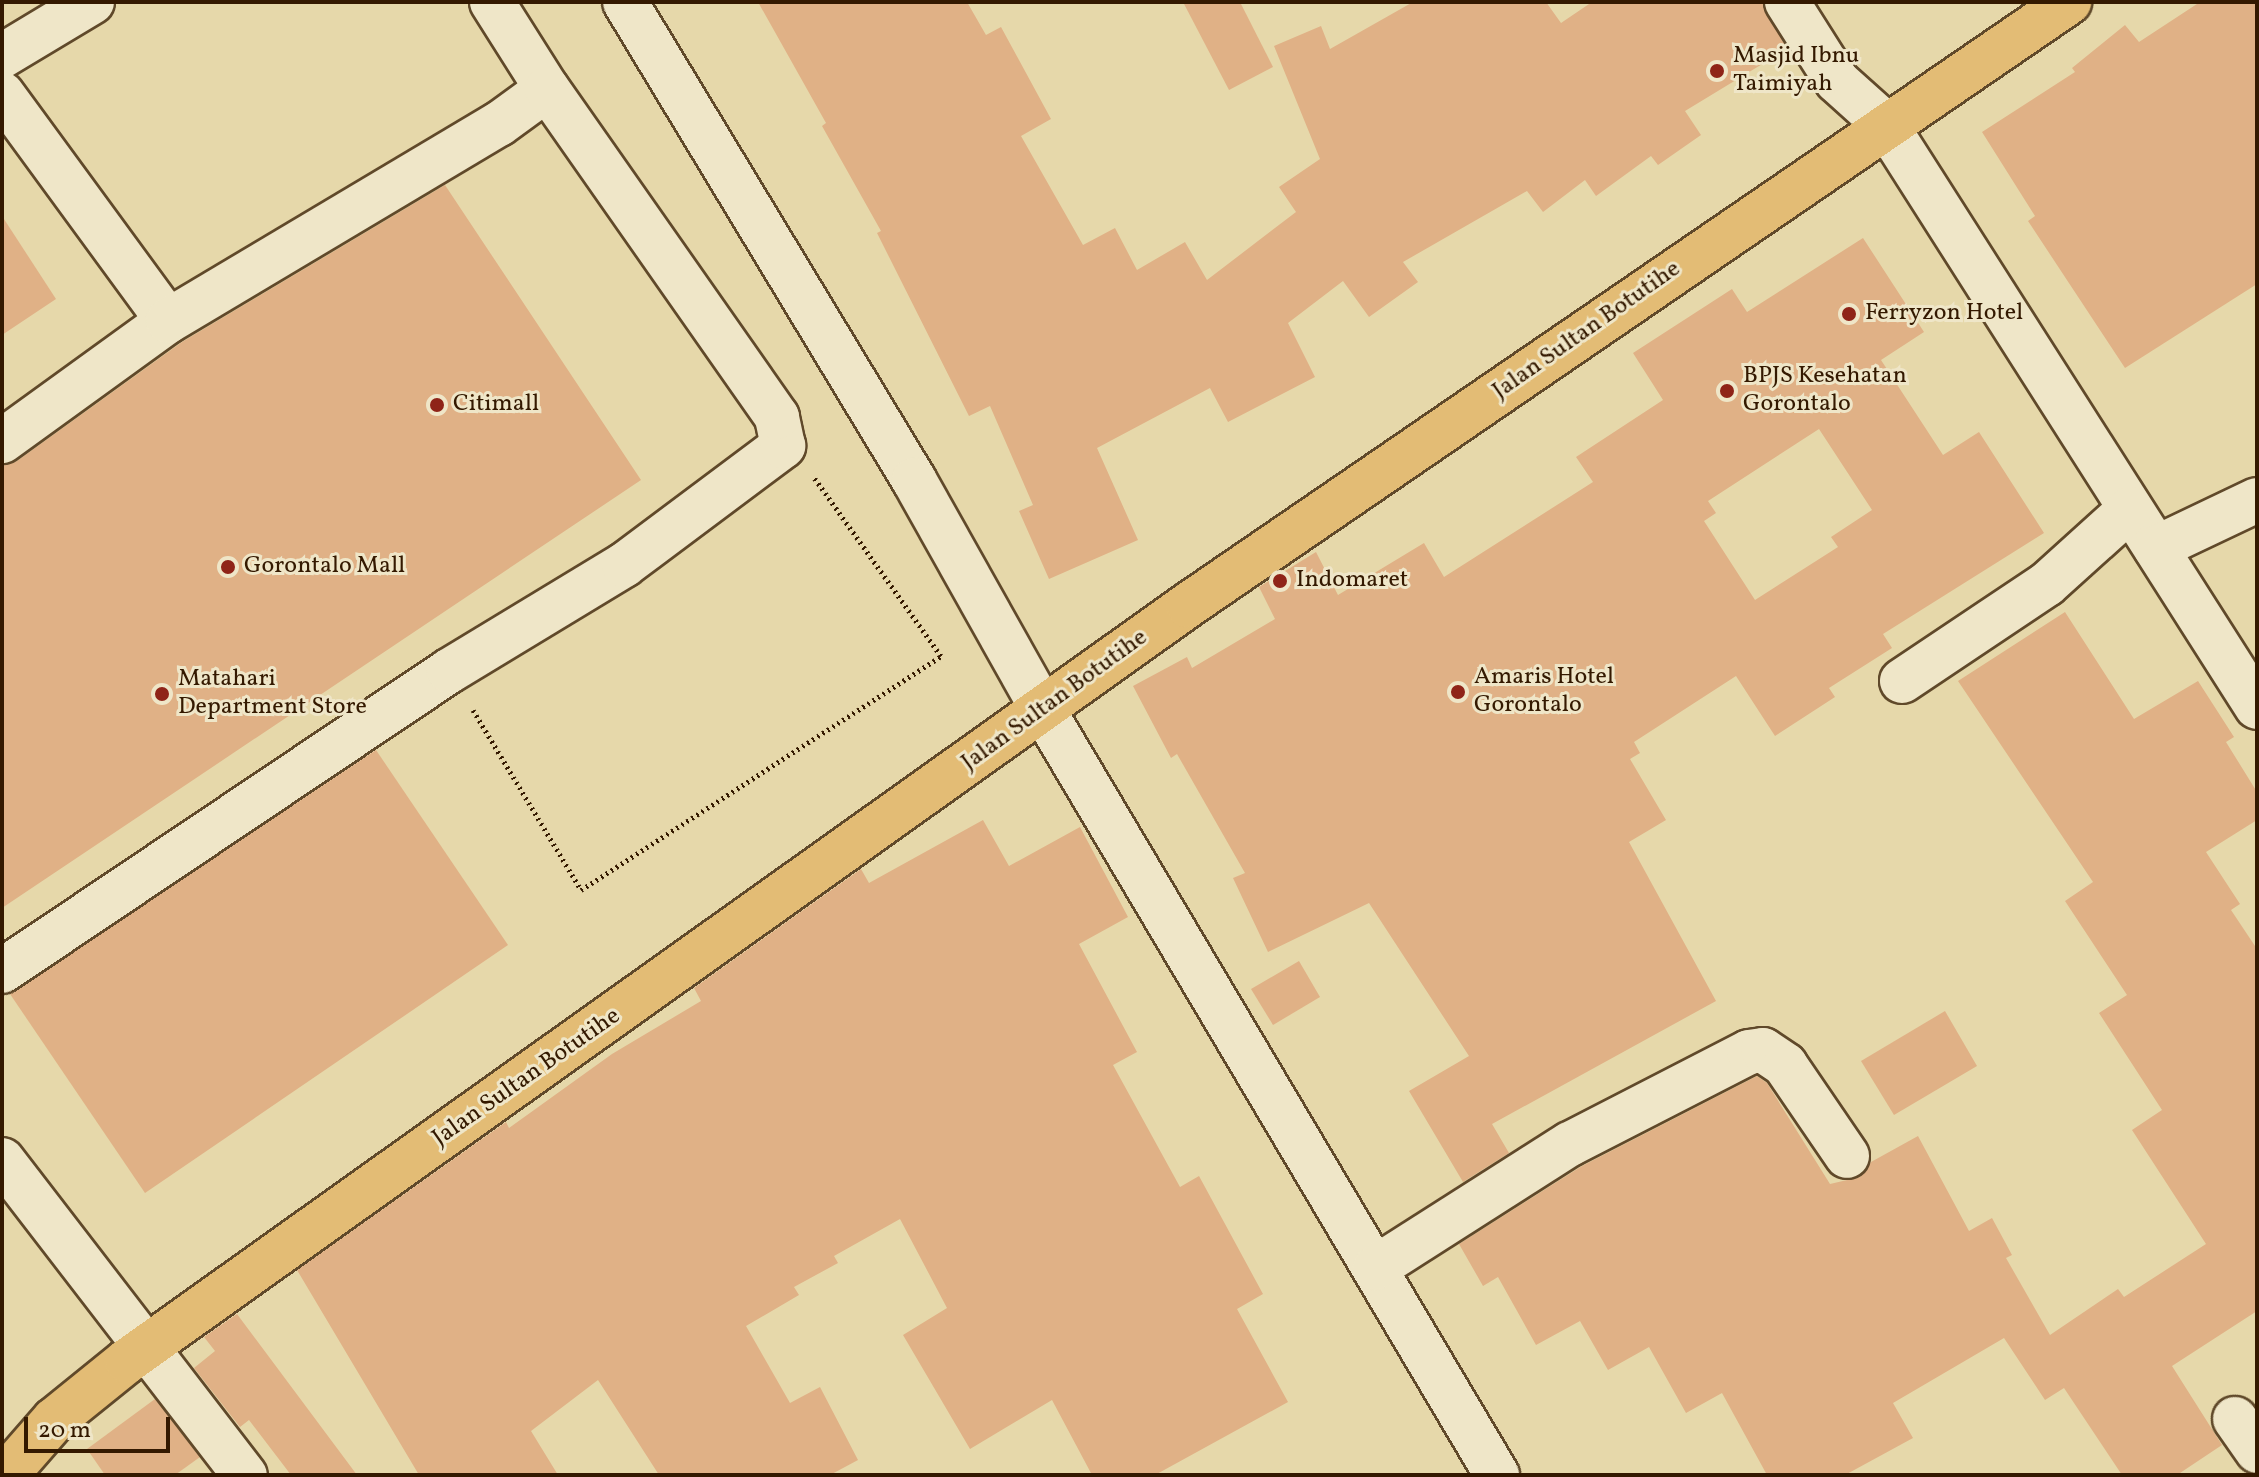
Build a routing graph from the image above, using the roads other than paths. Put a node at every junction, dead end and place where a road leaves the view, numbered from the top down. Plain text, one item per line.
1 (92, 2) edge
2 (492, 2) edge
3 (625, 2) edge
4 (1787, 2) edge
5 (2069, 2) edge
6 (2, 56) edge
7 (547, 89) junction
8 (2, 94) edge
9 (1886, 125) junction
10 (168, 321) junction
11 (2, 441) edge
12 (2257, 500) edge
13 (2130, 509) junction
14 (2156, 548) junction
15 (1902, 681) dead end
16 (2257, 707) edge
17 (1043, 710) junction
18 (2, 971) edge
19 (1847, 1156) dead end
20 (2, 1160) edge
21 (1375, 1268) junction
22 (148, 1348) junction
23 (54, 1420) junction
24 (2, 1441) edge
25 (6, 1475) edge
26 (245, 1475) edge
27 (1497, 1475) edge

1 - 6 street
2 - 7 street
3 - 17 street
4 - 9 street
5 - 9 main road, Jalan Sultan Botutihe
7 - 10 street
7 - 18 street
8 - 10 street
9 - 13 street
9 - 17 main road, Jalan Sultan Botutihe
10 - 11 street
12 - 14 street
13 - 14 street
13 - 15 street
14 - 16 street
17 - 21 street
17 - 22 main road, Jalan Sultan Botutihe
19 - 21 street
20 - 22 street
21 - 27 street
22 - 23 main road, Jalan Sultan Botutihe
22 - 26 street
23 - 24 main road, Jalan Sultan Botutihe
23 - 25 main road, Jalan Sultan Botutihe

